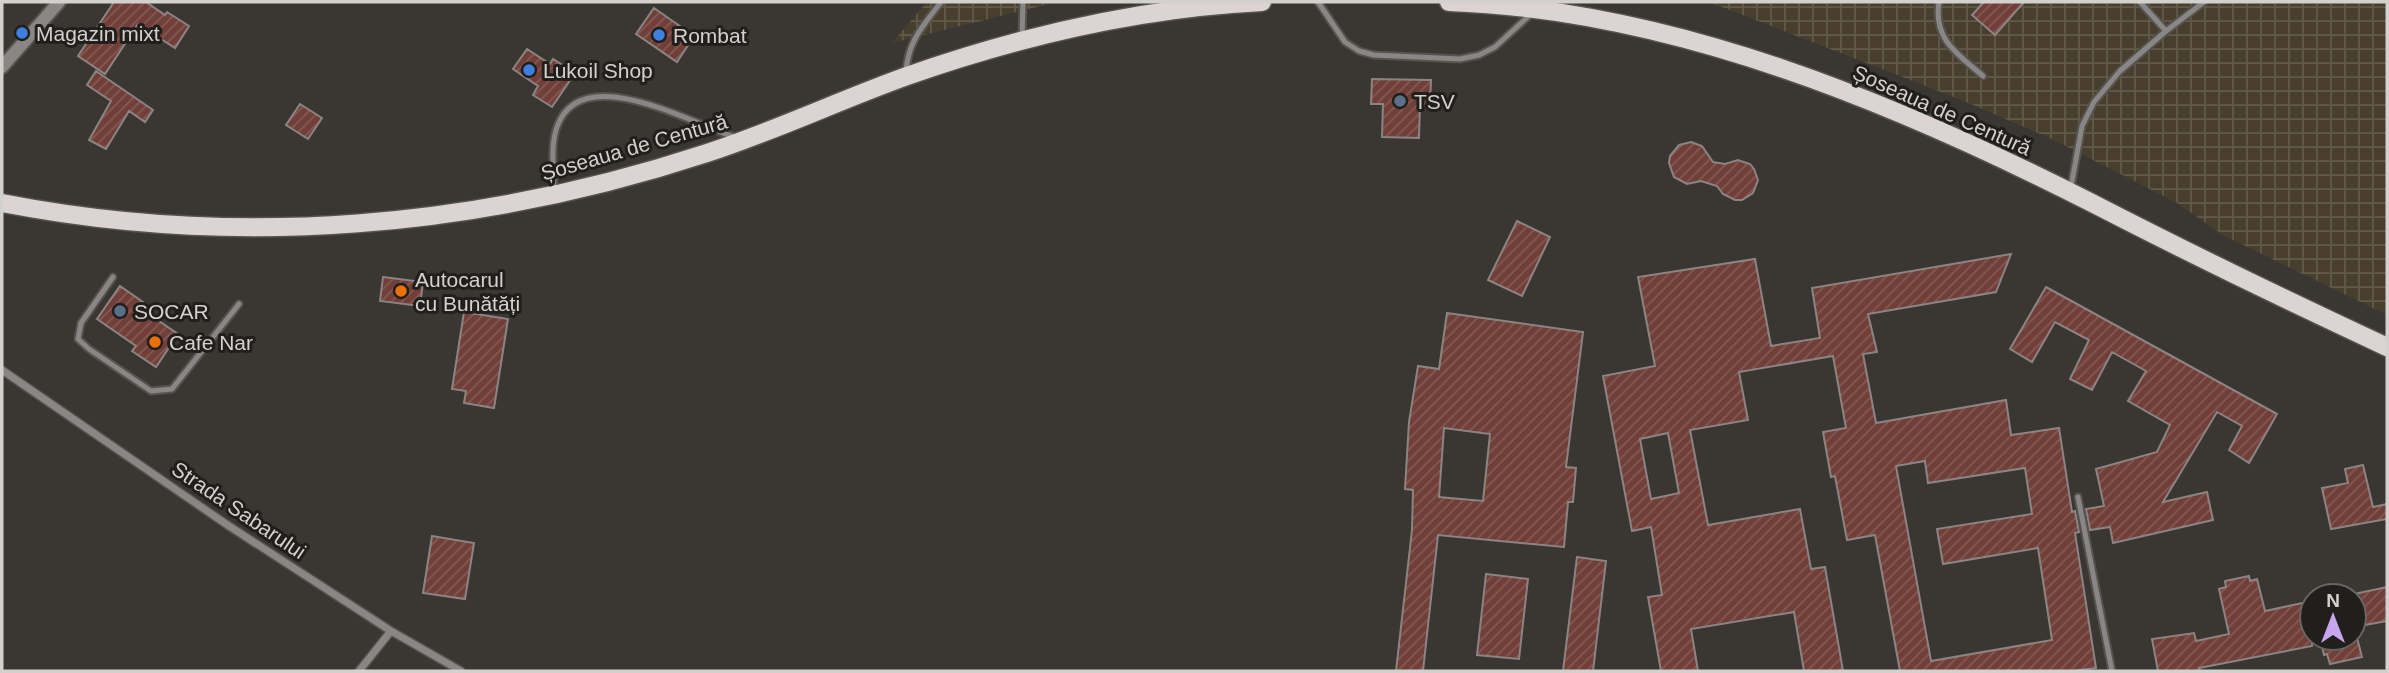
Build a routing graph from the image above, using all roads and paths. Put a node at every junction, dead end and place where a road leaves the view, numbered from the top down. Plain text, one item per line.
1 (59, 2) edge
2 (941, 2) edge
3 (1023, 2) edge
4 (1262, 2) edge
5 (1318, 2) edge
6 (1449, 2) edge
7 (1939, 2) edge
8 (2140, 2) edge
9 (2204, 2) edge
10 (1538, 6) edge
11 (2166, 31) junction
12 (1022, 41) junction
13 (2, 66) edge
14 (906, 76) junction
15 (1983, 76) dead end
16 (743, 140) junction
17 (2070, 192) junction
18 (554, 195) junction
19 (2, 203) edge
20 (113, 276) dead end
21 (239, 304) dead end
22 (2387, 347) edge
23 (2, 370) edge
24 (2078, 497) dead end
25 (391, 631) junction
26 (359, 671) edge
27 (461, 671) edge
28 (2112, 671) edge

1 - 13 street
2 - 14 lane
3 - 12 lane
4 - 12 main road, Șoseaua de Centură
5 - 10 lane
6 - 10 main road, Șoseaua de Centură
7 - 15 lane
8 - 11 lane
9 - 11 lane
10 - 17 main road, Șoseaua de Centură
11 - 17 lane
12 - 14 main road, Șoseaua de Centură
14 - 16 main road, Șoseaua de Centură
16 - 18 main road, Șoseaua de Centură
16 - 18 lane
17 - 22 main road, Șoseaua de Centură
18 - 19 main road, Șoseaua de Centură
20 - 21 lane
23 - 25 street, Strada Sabarului
24 - 28 lane
25 - 26 street
25 - 27 street, Strada Sabarului

